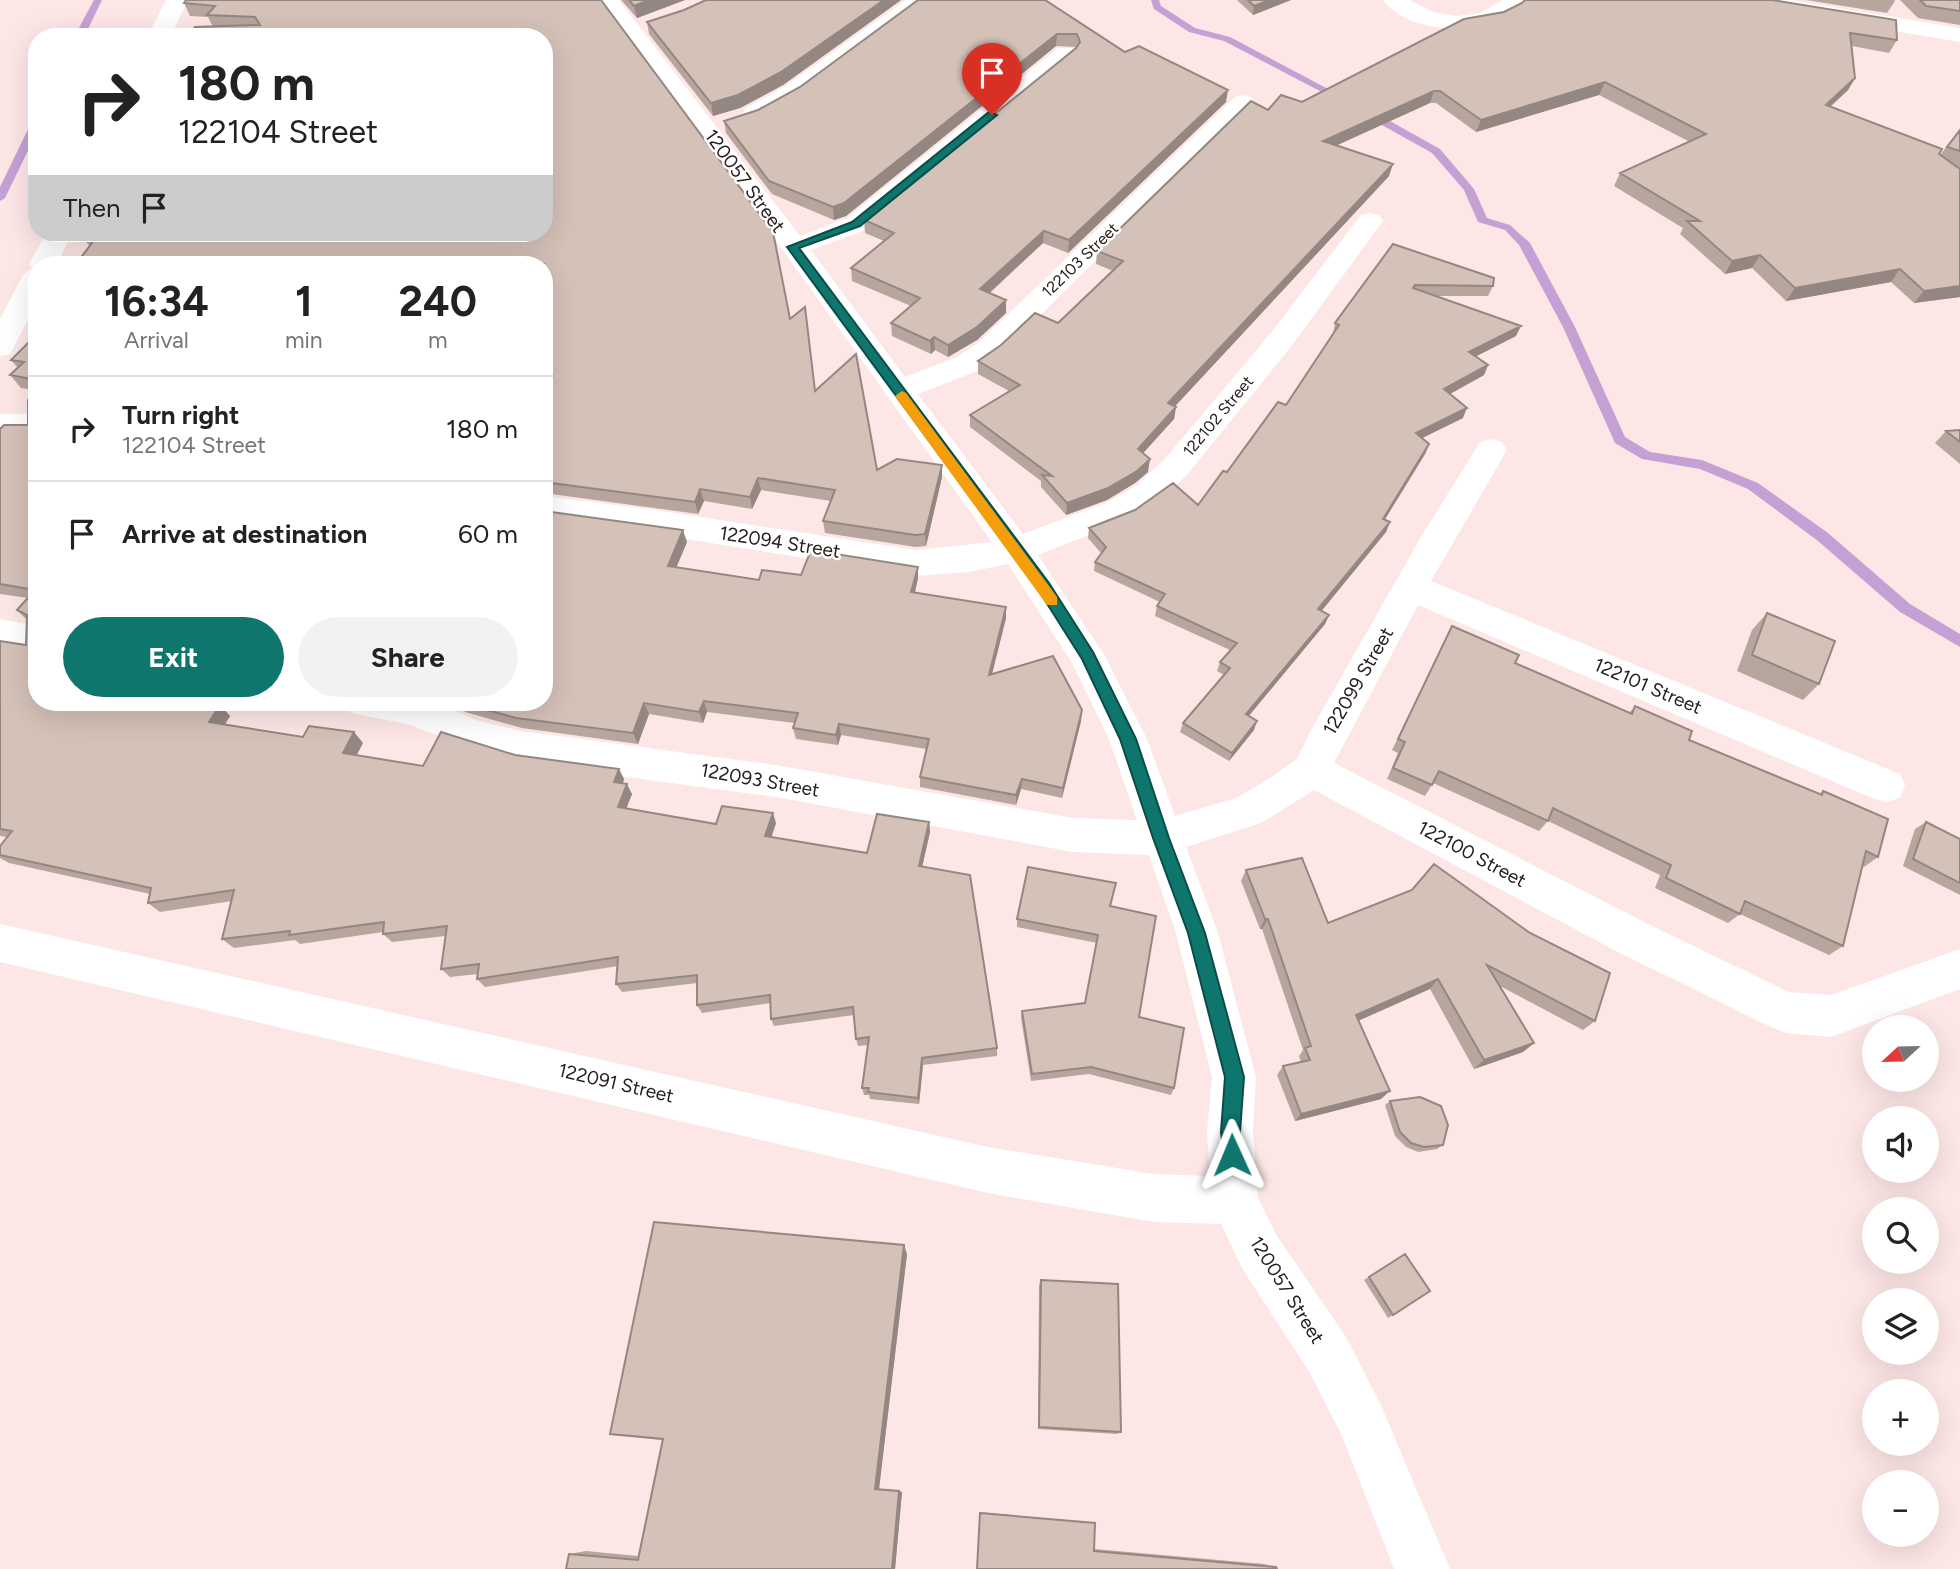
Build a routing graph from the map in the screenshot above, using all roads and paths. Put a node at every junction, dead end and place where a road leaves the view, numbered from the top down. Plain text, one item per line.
1 (177, 0) edge
2 (608, 0) edge
3 (920, 0) edge
4 (1394, 0) edge
5 (1518, 0) edge
6 (1752, 0) edge
7 (163, 28) edge
8 (1960, 35) edge
9 (1066, 53) edge
10 (1243, 102) dead end
11 (725, 123) junction
12 (1370, 221) dead end
13 (793, 247) junction
14 (28, 293) edge
15 (0, 347) edge
16 (898, 391) junction
17 (0, 424) edge
18 (28, 425) edge
19 (1491, 450) dead end
20 (553, 509) edge
21 (1016, 550) junction
22 (1410, 587) junction
23 (0, 633) edge
24 (28, 638) edge
25 (415, 711) edge
26 (1312, 771) junction
27 (1886, 786) dead end
28 (1161, 838) junction
29 (0, 943) edge
30 (1960, 969) edge
31 (1235, 1201) junction
32 (1422, 1569) edge

1 - 7 street
2 - 11 street, 120057 Street
3 - 11 street
4 - 5 street
6 - 8 street
9 - 13 street
10 - 16 street, 122103 Street
11 - 13 street, 120057 Street
12 - 21 street, 122102 Street
13 - 16 street, 120057 Street
14 - 15 street
16 - 21 street, 120057 Street
17 - 18 street
19 - 22 street, 122099 Street
20 - 21 street, 122094 Street
21 - 28 street, 120057 Street
22 - 26 street, 122099 Street
22 - 27 street, 122101 Street
23 - 24 street
25 - 28 street, 122093 Street
26 - 28 street
26 - 30 street, 122100 Street
28 - 31 street, 120057 Street
29 - 31 street, 122091 Street
31 - 32 street, 120057 Street

